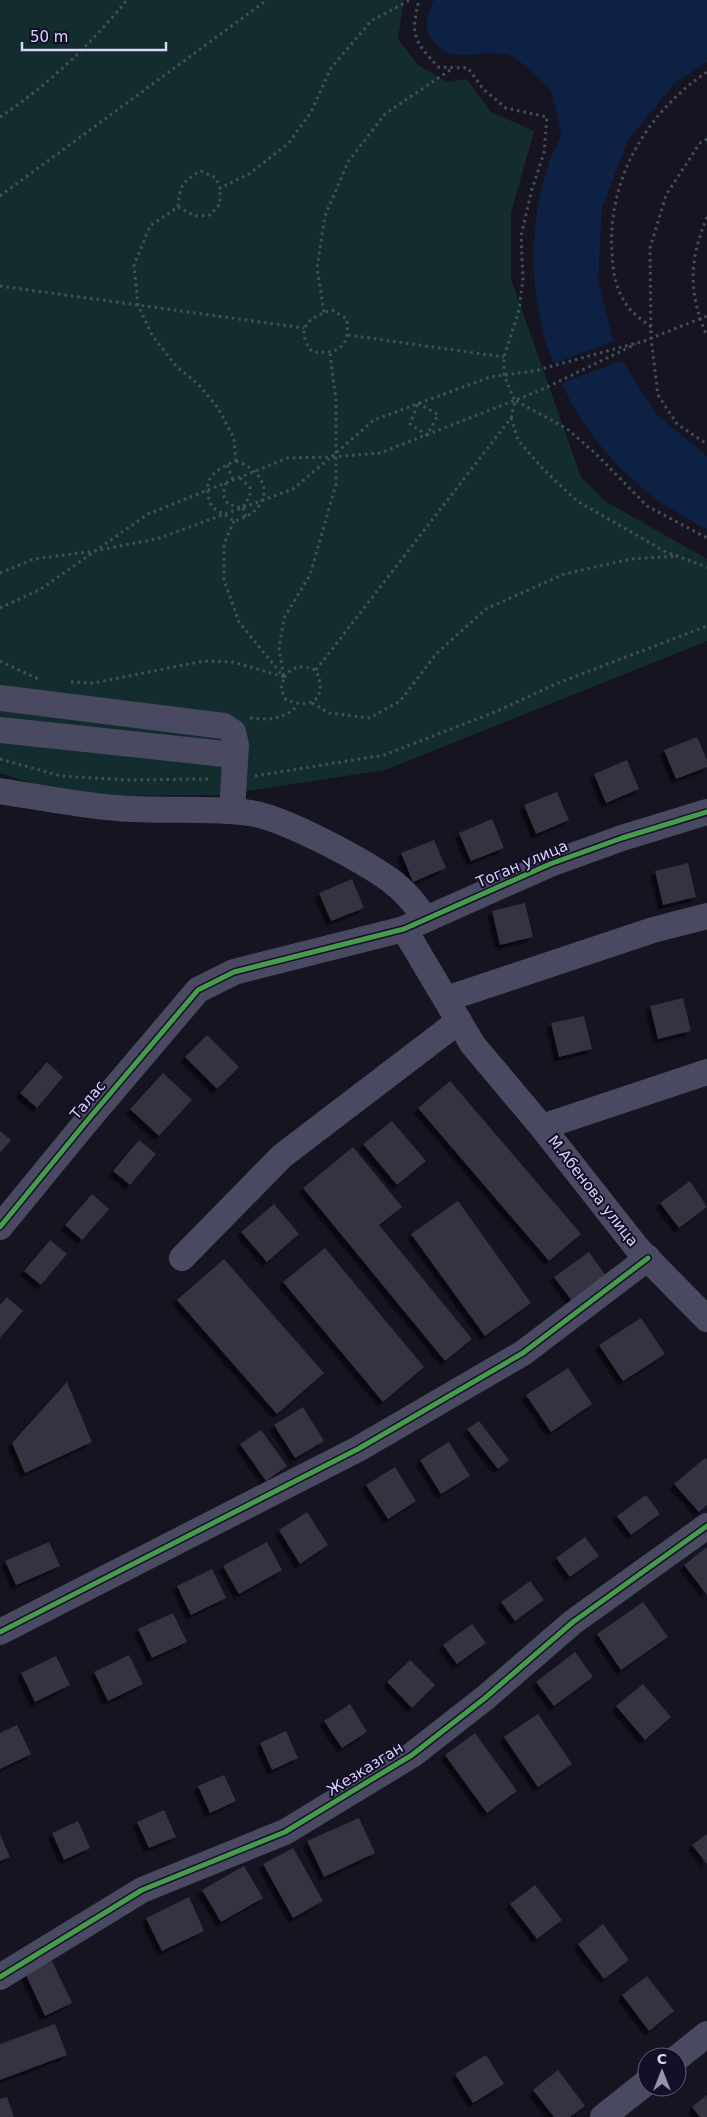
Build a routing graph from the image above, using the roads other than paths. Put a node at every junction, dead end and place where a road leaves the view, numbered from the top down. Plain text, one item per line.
1 (0, 698) edge
2 (0, 730) edge
3 (234, 767) junction
4 (0, 792) edge
5 (232, 811) junction
6 (707, 812) edge
7 (707, 916) edge
8 (415, 924) junction
9 (198, 990) joint
10 (453, 1010) junction
11 (707, 1072) edge
12 (542, 1127) junction
13 (0, 1227) edge
14 (182, 1258) dead end
15 (648, 1258) junction
16 (707, 1319) edge
17 (707, 1526) edge
18 (0, 1632) edge
19 (0, 1977) edge
20 (707, 2034) edge
21 (687, 2050) edge
22 (637, 2090) edge
23 (603, 2117) edge

1 - 3 street
2 - 3 street
3 - 5 street
4 - 5 street, М.Абенова улица
5 - 8 street, М.Абенова улица
6 - 8 street, Тоган улица
7 - 10 street
8 - 9 street, Тоган улица
8 - 10 street, М.Абенова улица
9 - 13 street, Талас
10 - 12 street, М.Абенова улица
10 - 14 street
11 - 12 street, М.Абенова улица
12 - 15 street, М.Абенова улица
15 - 16 street, М.Абенова улица
15 - 18 street
17 - 19 street, Жезказган
20 - 21 street
22 - 23 street

